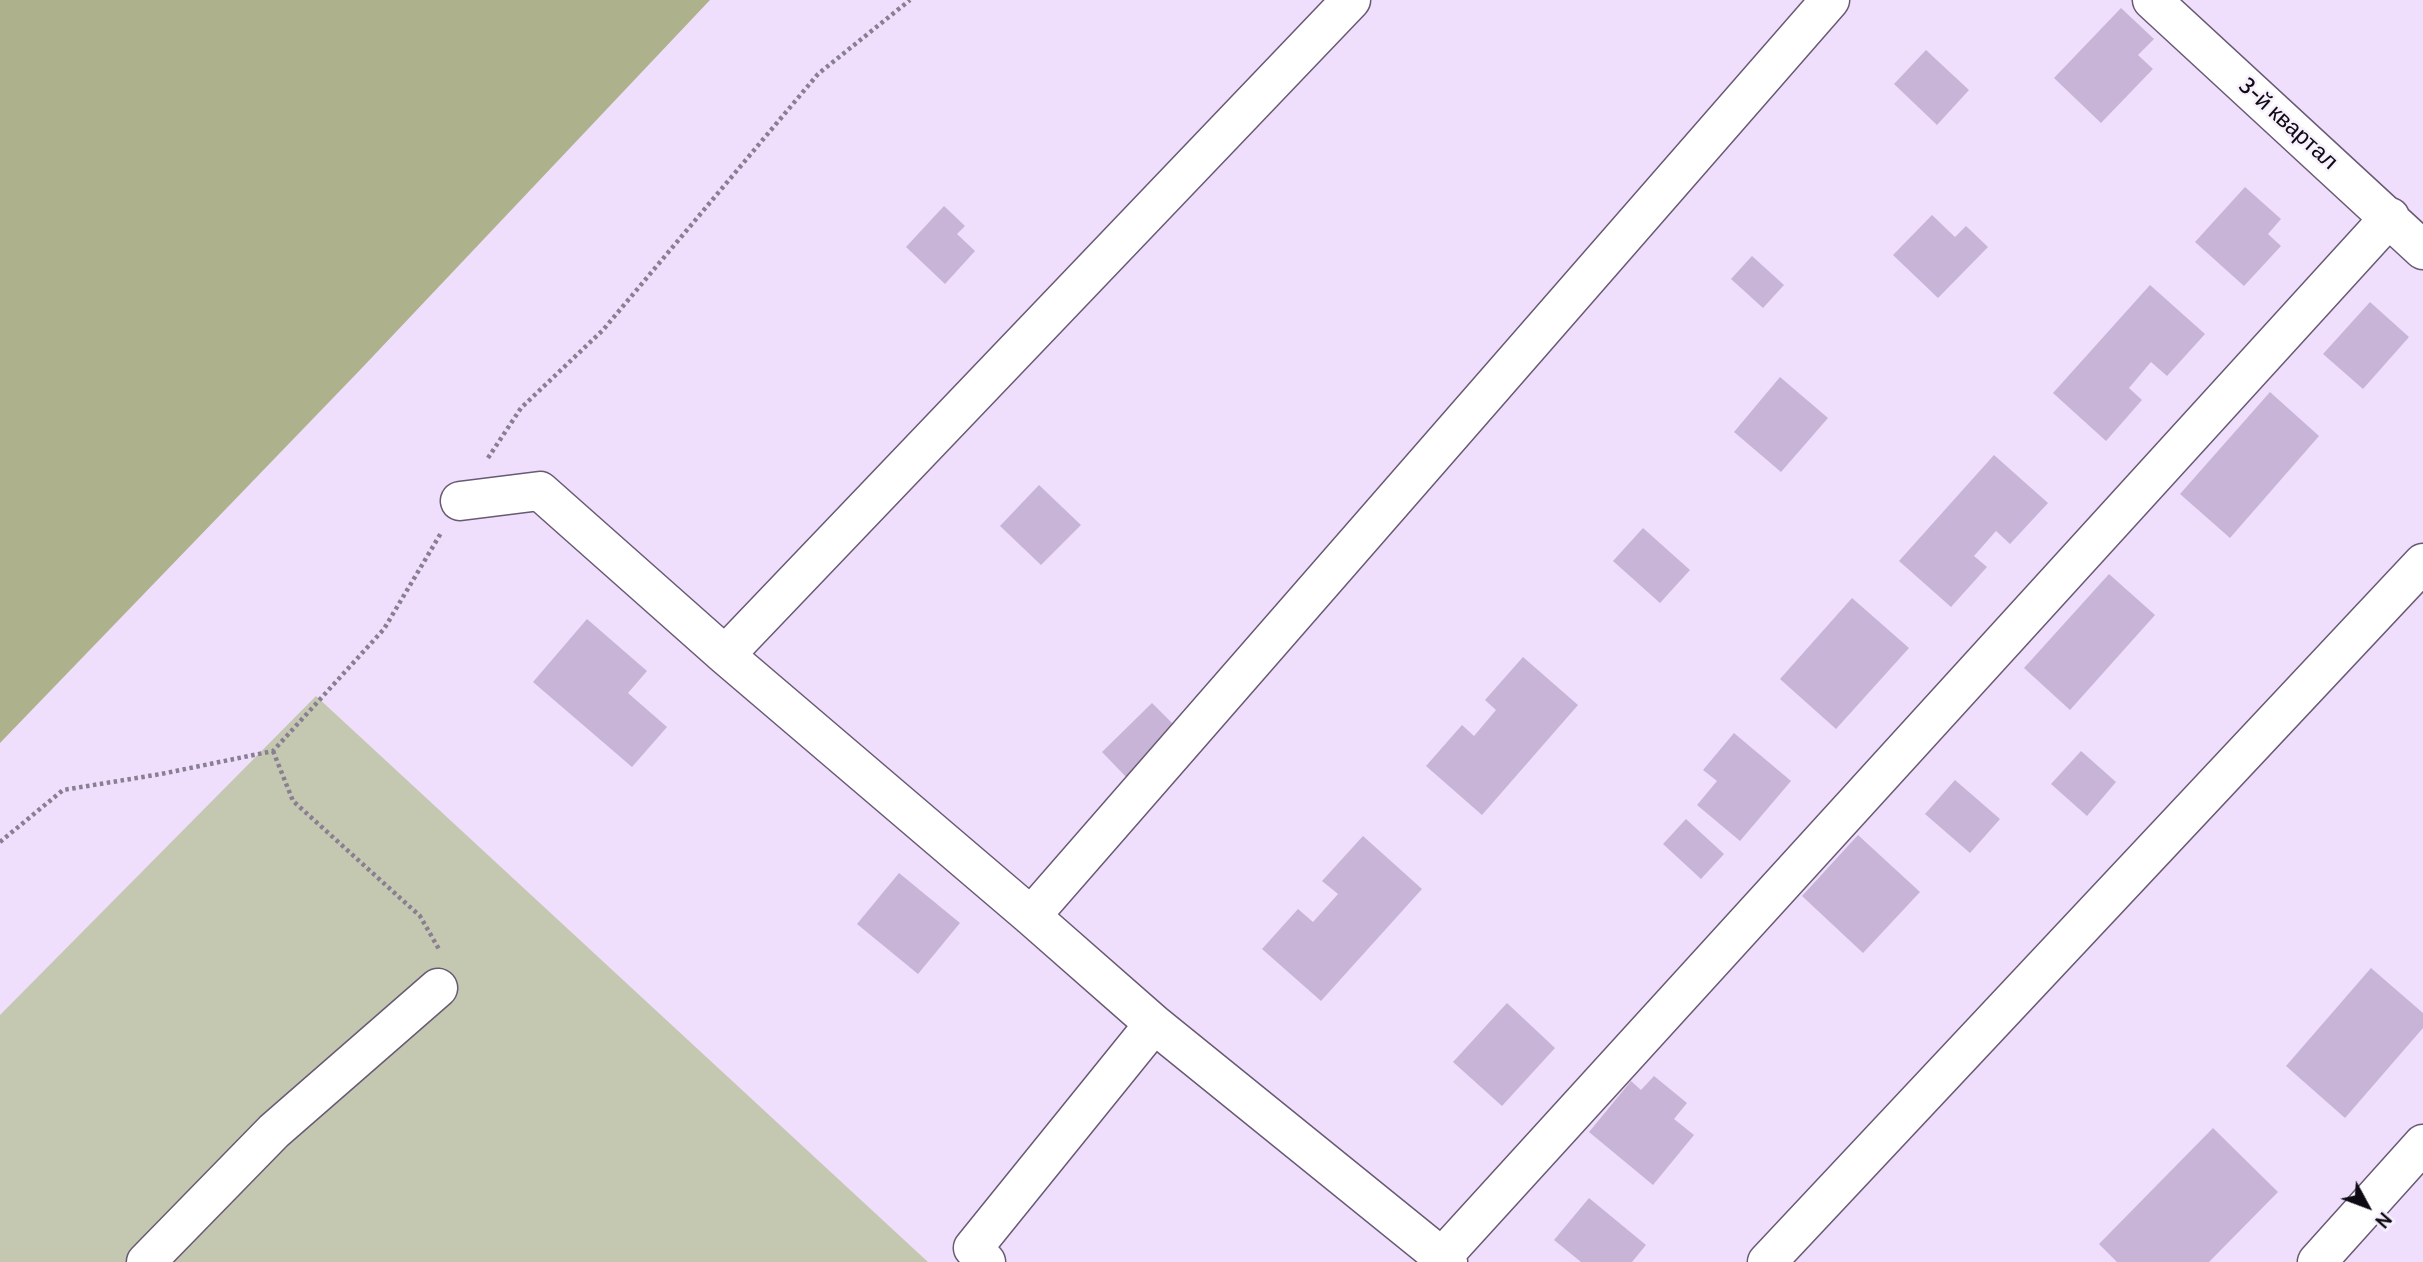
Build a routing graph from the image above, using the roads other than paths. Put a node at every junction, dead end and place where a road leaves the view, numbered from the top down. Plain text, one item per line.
1 (1351, 0) edge
2 (1830, 0) edge
3 (2152, 0) edge
4 (2390, 217) junction
5 (2423, 250) edge
6 (460, 501) dead end
7 (2423, 563) edge
8 (725, 654) junction
9 (1031, 916) junction
10 (438, 988) road end
11 (1154, 1024) junction
12 (2423, 1144) edge
13 (974, 1257) edge
14 (1445, 1259) edge
15 (146, 1262) edge
16 (1767, 1262) edge
17 (2317, 1262) edge

1 - 8 street
2 - 9 street
3 - 4 street, 3-й квартал
4 - 5 street, 3-й квартал
4 - 14 street
6 - 8 street
7 - 16 street
8 - 9 street
9 - 11 street
10 - 15 street
11 - 13 street
11 - 14 street
12 - 17 street

